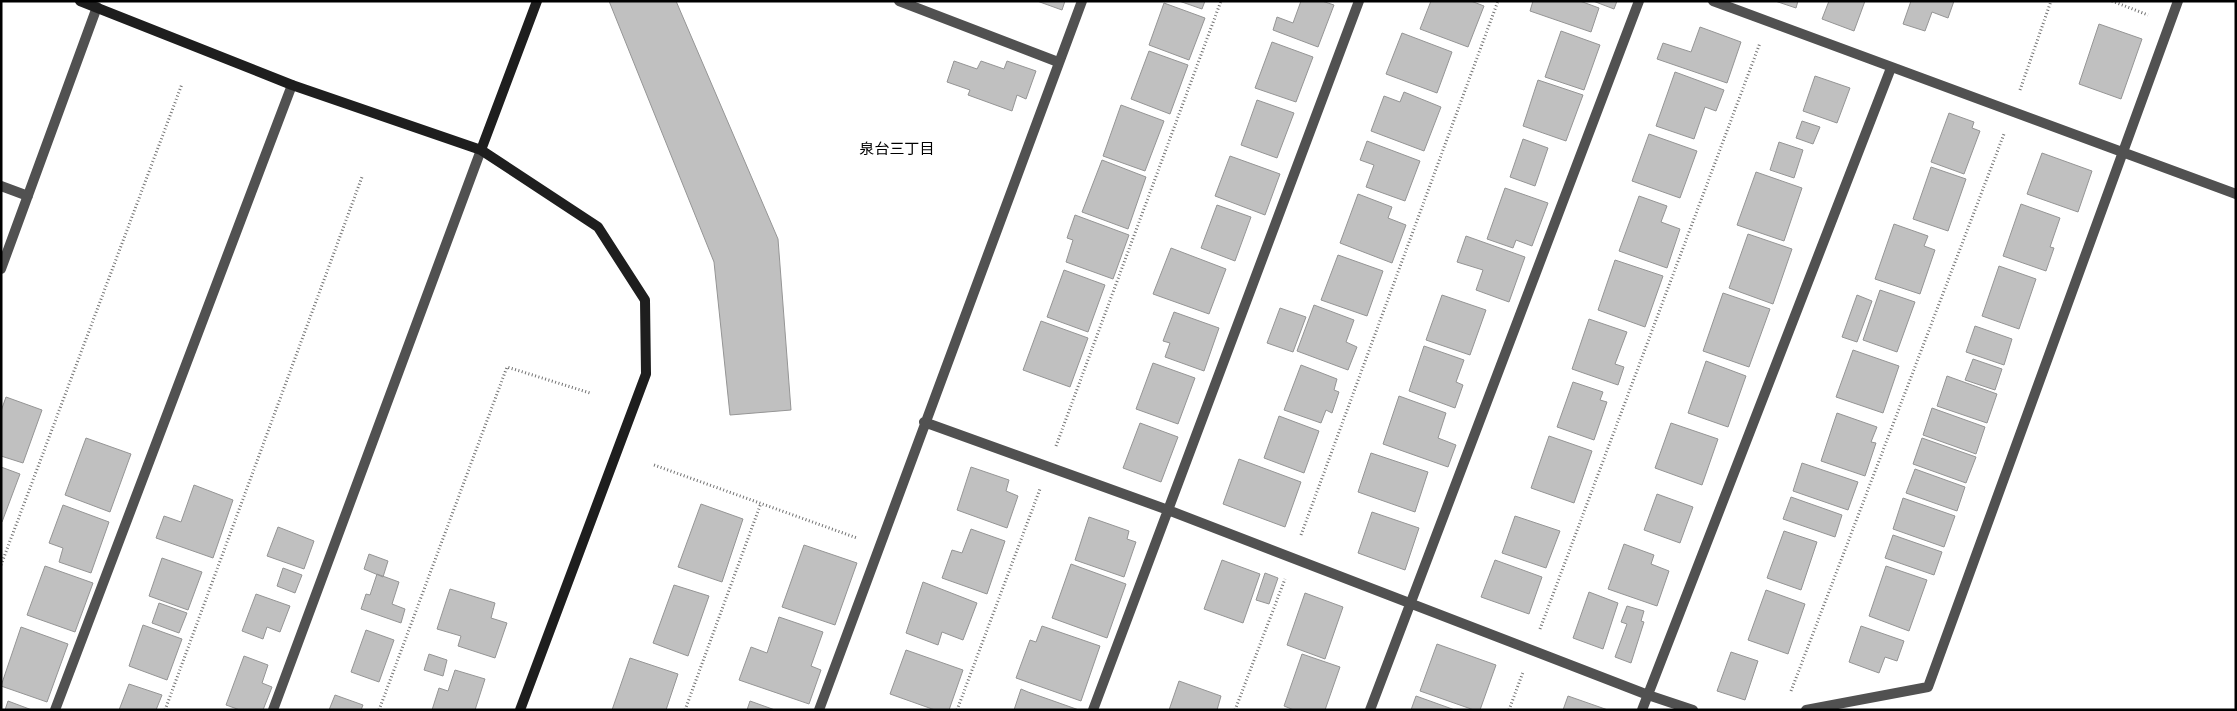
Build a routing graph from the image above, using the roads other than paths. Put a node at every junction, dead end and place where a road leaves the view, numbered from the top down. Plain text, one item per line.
1 (80, 1) edge
2 (537, 1) edge
3 (899, 1) edge
4 (1082, 1) edge
5 (1359, 1) edge
6 (1639, 1) edge
7 (1713, 1) edge
8 (2178, 1) edge
9 (99, 4) edge
10 (1058, 62) junction
11 (1891, 68) junction
12 (292, 85) junction
13 (481, 150) junction
14 (2124, 153) junction
15 (1, 186) edge
16 (2236, 194) edge
17 (28, 196) junction
18 (1, 269) edge
19 (924, 422) junction
20 (1168, 510) junction
21 (1410, 604) junction
22 (1648, 695) junction
23 (55, 710) edge
24 (273, 710) edge
25 (520, 710) edge
26 (819, 710) edge
27 (1093, 710) edge
28 (1370, 710) edge
29 (1642, 710) edge
30 (1693, 710) edge
31 (1806, 710) edge

1 - 9 street
2 - 13 street
3 - 10 street
4 - 10 street
5 - 20 street
6 - 21 street
7 - 11 street
8 - 14 street
9 - 12 street
9 - 17 street
10 - 19 street
11 - 14 street
11 - 22 street
12 - 13 street
12 - 23 street
13 - 24 street
13 - 25 street
14 - 16 street
14 - 31 street
15 - 17 street
17 - 18 street
19 - 20 street
19 - 26 street
20 - 21 street
20 - 27 street
21 - 22 street
21 - 28 street
22 - 29 street
22 - 30 street

